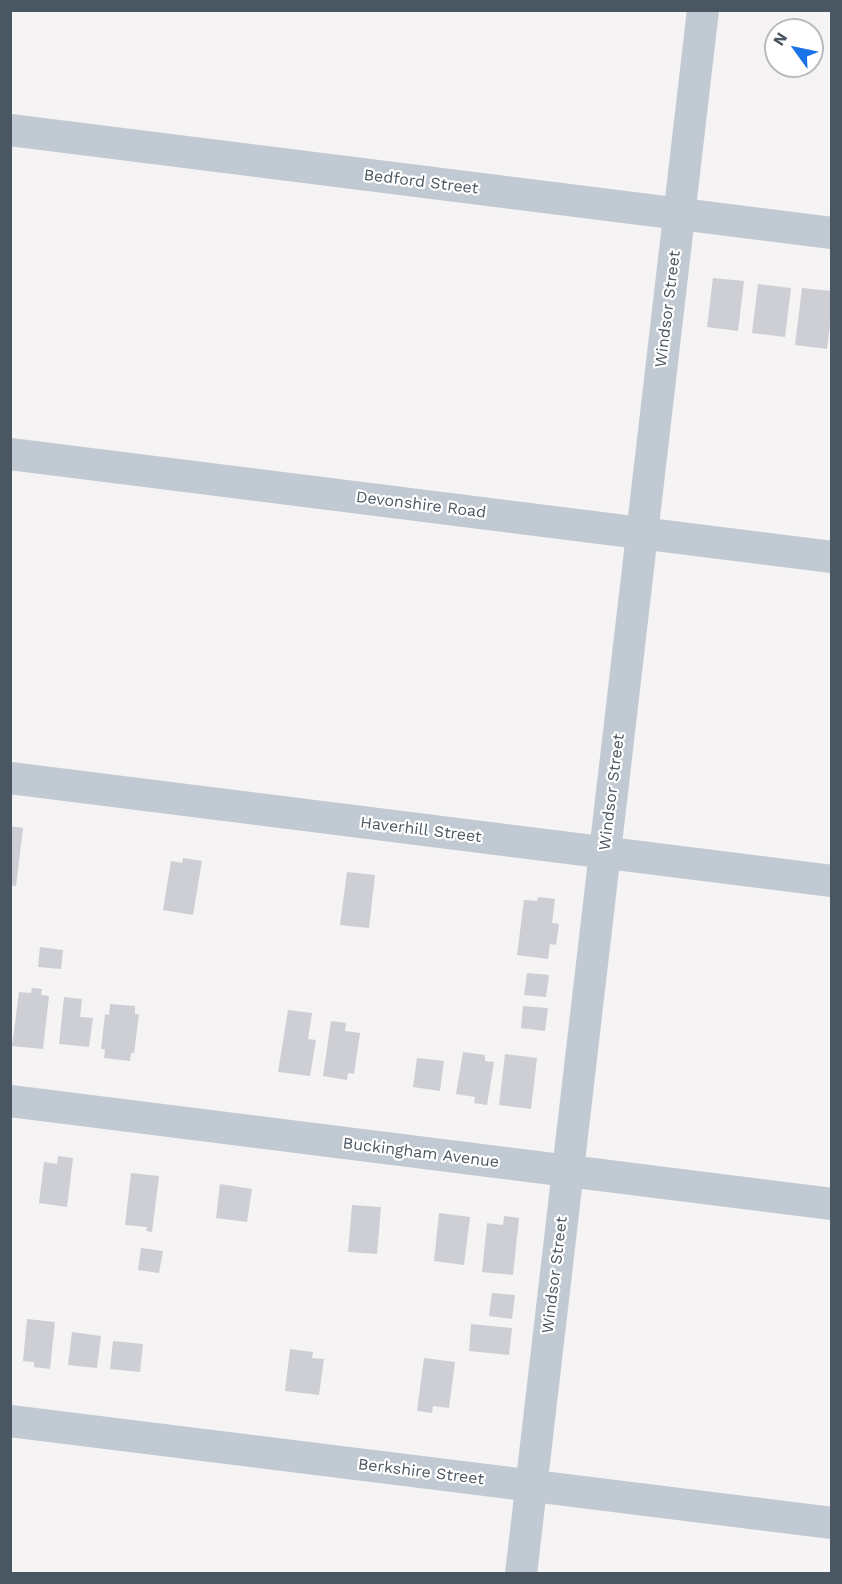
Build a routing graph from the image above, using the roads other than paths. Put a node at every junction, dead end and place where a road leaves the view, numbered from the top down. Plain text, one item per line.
1 (703, 10) edge
2 (10, 130) edge
3 (679, 214) junction
4 (831, 233) edge
5 (10, 454) edge
6 (642, 533) junction
7 (831, 557) edge
8 (10, 778) edge
9 (604, 853) junction
10 (831, 881) edge
11 (10, 1101) edge
12 (567, 1171) junction
13 (831, 1204) edge
14 (10, 1421) edge
15 (531, 1486) junction
16 (831, 1523) edge
17 (520, 1574) edge

1 - 3 street, Windsor Street
2 - 3 street, Bedford Street
3 - 4 street, Bedford Street
3 - 6 street, Windsor Street
5 - 6 street, Devonshire Road
6 - 7 street, Devonshire Road
6 - 9 street, Windsor Street
8 - 9 street, Haverhill Street
9 - 10 street, Haverhill Street
9 - 12 street, Windsor Street
11 - 12 street, Buckingham Avenue
12 - 13 street, Buckingham Avenue
12 - 15 street, Windsor Street
14 - 15 street, Berkshire Street
15 - 16 street, Berkshire Street
15 - 17 street, Windsor Street

